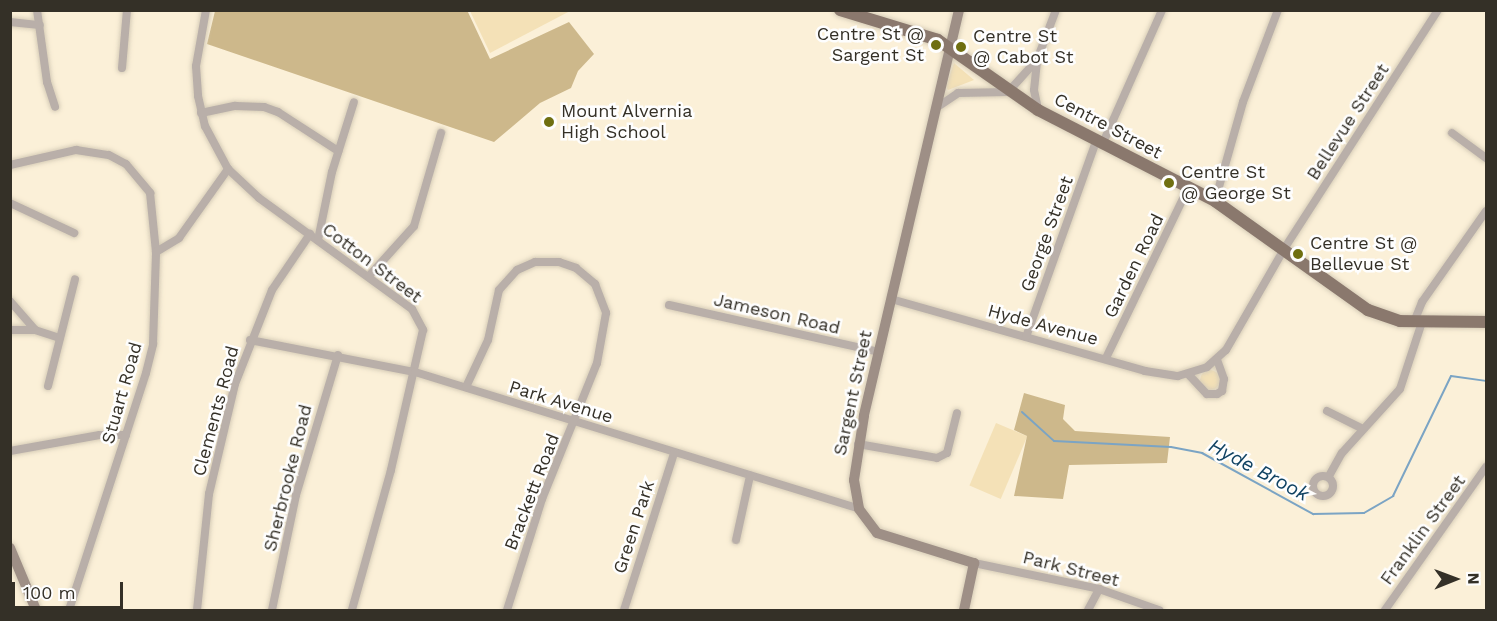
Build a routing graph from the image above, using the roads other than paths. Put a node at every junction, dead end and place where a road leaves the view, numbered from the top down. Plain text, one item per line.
1 (37, 10) edge
2 (127, 10) edge
3 (206, 10) edge
4 (840, 10) edge
5 (959, 10) edge
6 (1056, 10) edge
7 (1162, 10) edge
8 (1278, 10) edge
9 (1438, 10) edge
10 (878, 16) edge
11 (10, 22) edge
12 (40, 25) junction
13 (950, 47) junction
14 (1037, 60) junction
15 (122, 68) dead end
16 (1008, 92) junction
17 (354, 102) dead end
18 (55, 107) dead end
19 (935, 109) junction
20 (1038, 110) junction
21 (201, 113) junction
22 (441, 133) dead end
23 (1452, 133) dead end
24 (1099, 143) junction
25 (338, 151) junction
26 (1486, 158) edge
27 (10, 165) edge
28 (228, 169) junction
29 (1188, 188) junction
30 (1215, 201) junction
31 (10, 203) edge
32 (1486, 211) edge
33 (74, 233) dead end
34 (310, 234) junction
35 (318, 240) junction
36 (1284, 249) junction
37 (156, 252) junction
38 (369, 276) junction
39 (75, 279) dead end
40 (891, 299) junction
41 (10, 301) edge
42 (669, 305) dead end
43 (1418, 322) junction
44 (1486, 322) edge
45 (10, 330) edge
46 (35, 330) junction
47 (1026, 337) junction
48 (60, 338) junction
49 (250, 340) junction
50 (879, 352) junction
51 (338, 355) junction
52 (1106, 358) junction
53 (1217, 360) junction
54 (415, 372) junction
55 (1189, 375) junction
56 (48, 386) dead end
57 (466, 387) junction
58 (1327, 411) dead end
59 (957, 413) dead end
60 (575, 422) junction
61 (1363, 429) junction
62 (126, 435) junction
63 (858, 444) junction
64 (10, 451) edge
65 (674, 453) junction
66 (1486, 467) edge
67 (750, 476) junction
68 (1329, 476) dead end
69 (858, 509) junction
70 (736, 540) dead end
71 (10, 548) edge
72 (974, 563) junction
73 (1099, 589) junction
74 (37, 608) edge
75 (69, 610) edge
76 (197, 610) edge
77 (272, 610) edge
78 (352, 610) edge
79 (507, 610) edge
80 (624, 610) edge
81 (964, 610) edge
82 (1088, 610) edge
83 (1159, 610) edge
84 (1385, 610) edge

1 - 12 street
2 - 15 street
3 - 21 street, Cotton Street
4 - 10 main road, Centre Street
5 - 13 street, Sargent Street
6 - 14 street
7 - 24 street, George Street
8 - 30 street
9 - 36 street, Bellevue Street
10 - 13 main road, Centre Street
11 - 12 street
12 - 18 street
13 - 16 main road, Centre Street
13 - 19 street, Sargent Street
14 - 16 street
14 - 20 street
16 - 19 street
16 - 20 main road, Centre Street
17 - 25 street
19 - 40 street, Sargent Street
20 - 24 main road, Centre Street
21 - 25 street
21 - 28 street, Cotton Street
22 - 38 street
23 - 26 street
24 - 29 main road, Centre Street
24 - 47 street, George Street
25 - 35 street
27 - 37 street, Stuart Road
28 - 34 street, Cotton Street
28 - 37 street
29 - 30 main road, Centre Street
29 - 52 street, Garden Road
30 - 36 main road, Centre Street
31 - 33 street
32 - 43 street
34 - 35 street, Cotton Street
34 - 49 street, Clements Road
35 - 38 street, Cotton Street
36 - 43 main road, Centre Street
36 - 53 street
37 - 62 street, Stuart Road
38 - 54 street, Cotton Street
39 - 48 street
40 - 47 street, Hyde Avenue
40 - 50 street, Sargent Street
41 - 46 street
42 - 50 street, Jameson Road
43 - 44 main road, Centre Street
43 - 61 street
45 - 46 street
46 - 48 street
47 - 52 street, Hyde Avenue
48 - 56 street
49 - 51 street, Park Avenue
49 - 76 street, Clements Road
50 - 63 street, Sargent Street
51 - 54 street, Park Avenue
51 - 77 street, Sherbrooke Road
52 - 55 street, Hyde Avenue
53 - 55 street
53 - 55 street
54 - 57 street, Park Avenue
54 - 78 street, Cotton Street
57 - 60 street, Park Avenue
57 - 60 street, Brackett Road
58 - 61 street
59 - 63 street
60 - 65 street, Park Avenue
60 - 79 street, Brackett Road
61 - 68 street
62 - 64 street
62 - 75 street, Stuart Road
63 - 69 street, Sargent Street
65 - 67 street, Park Avenue
65 - 80 street, Green Park
66 - 84 street, Franklin Street
67 - 69 street, Park Avenue
67 - 70 street
69 - 72 street
71 - 74 street
72 - 73 street, Park Street
72 - 81 street
73 - 82 street
73 - 83 street, Park Street

